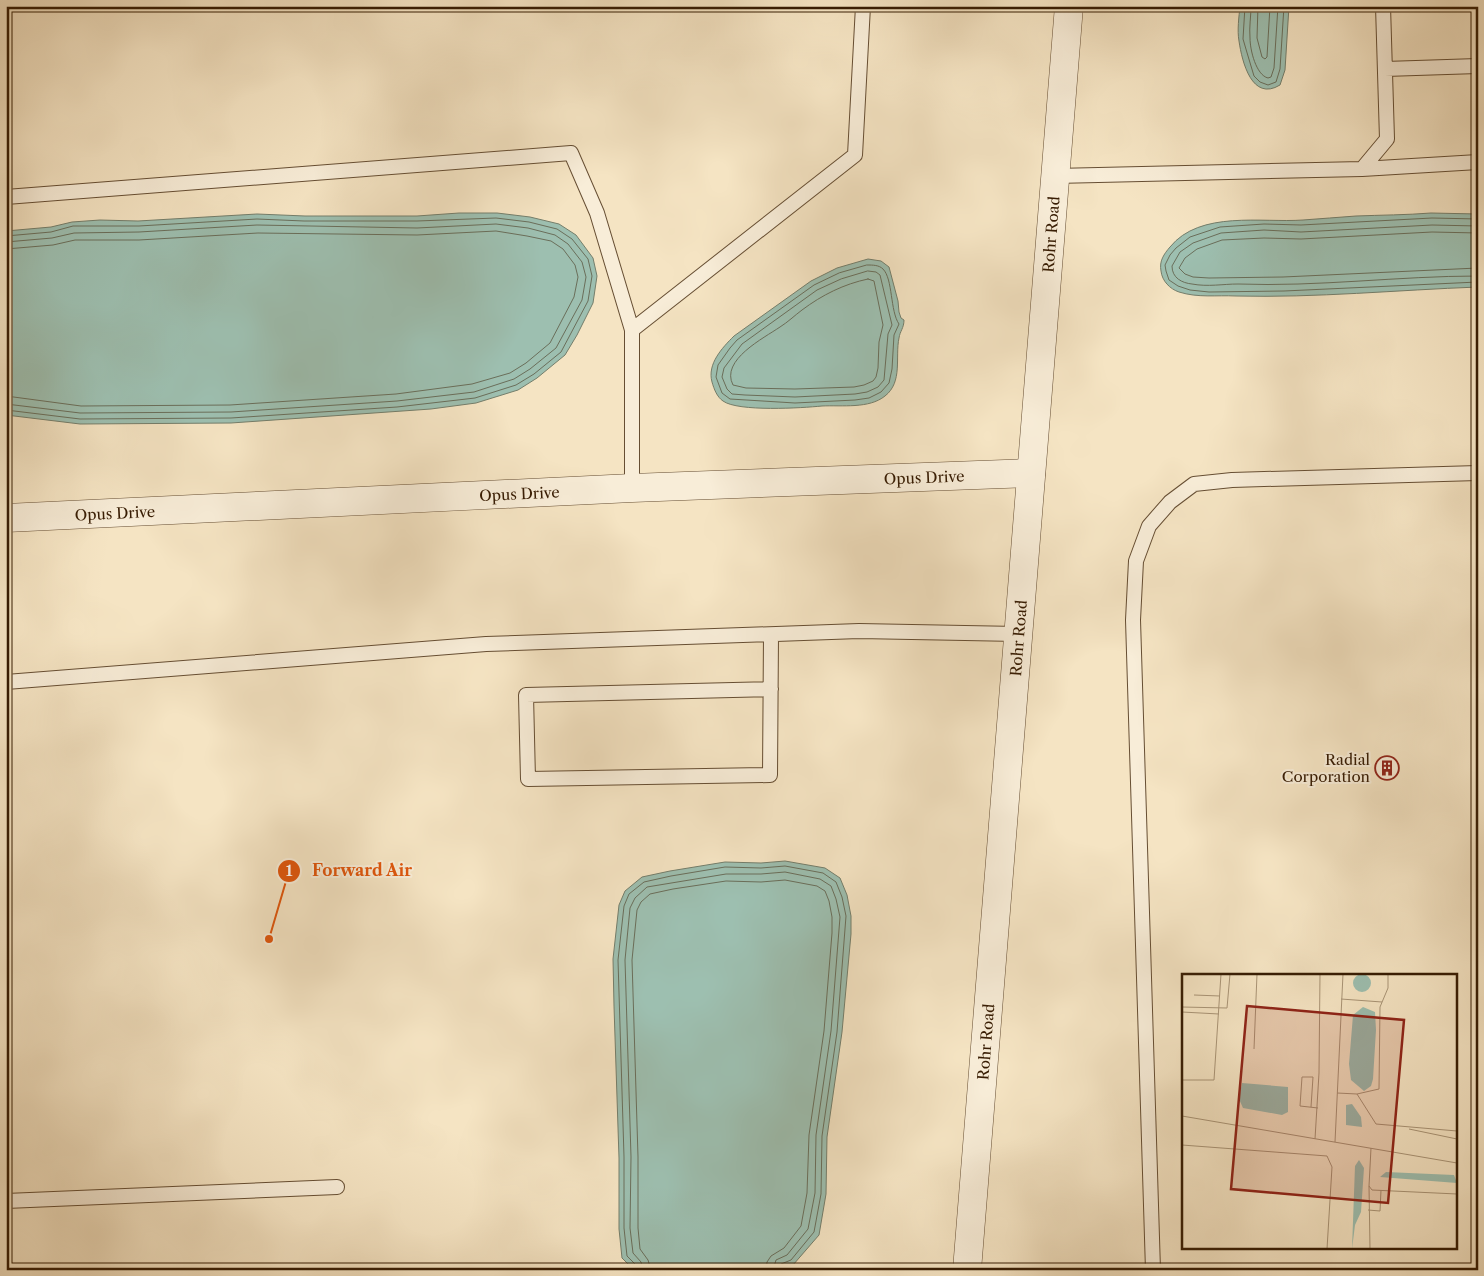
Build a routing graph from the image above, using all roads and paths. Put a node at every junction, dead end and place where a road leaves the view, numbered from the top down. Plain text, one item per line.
1 (863, 6) edge
2 (1069, 6) edge
3 (1382, 6) edge
4 (1478, 66) edge
5 (1385, 69) junction
6 (1478, 162) edge
7 (1362, 169) junction
8 (1055, 176) junction
9 (6, 198) edge
10 (632, 330) junction
11 (1031, 473) junction
12 (1478, 473) edge
13 (632, 488) junction
14 (6, 518) edge
15 (772, 634) junction
16 (1018, 634) junction
17 (6, 682) edge
18 (771, 690) junction
19 (337, 1187) dead end
20 (6, 1201) edge
21 (967, 1270) edge
22 (1153, 1270) edge

1 - 10 lane
2 - 8 street, Rohr Road
3 - 5 lane
4 - 5 lane
5 - 7 lane
6 - 7 lane
7 - 8 lane
8 - 11 street, Rohr Road
9 - 10 lane
10 - 13 lane
11 - 13 street, Opus Drive
11 - 16 street, Rohr Road
12 - 22 lane
13 - 14 street, Opus Drive
15 - 16 lane
15 - 17 lane
15 - 18 lane
16 - 21 street, Rohr Road
18 - 18 lane
19 - 20 lane

